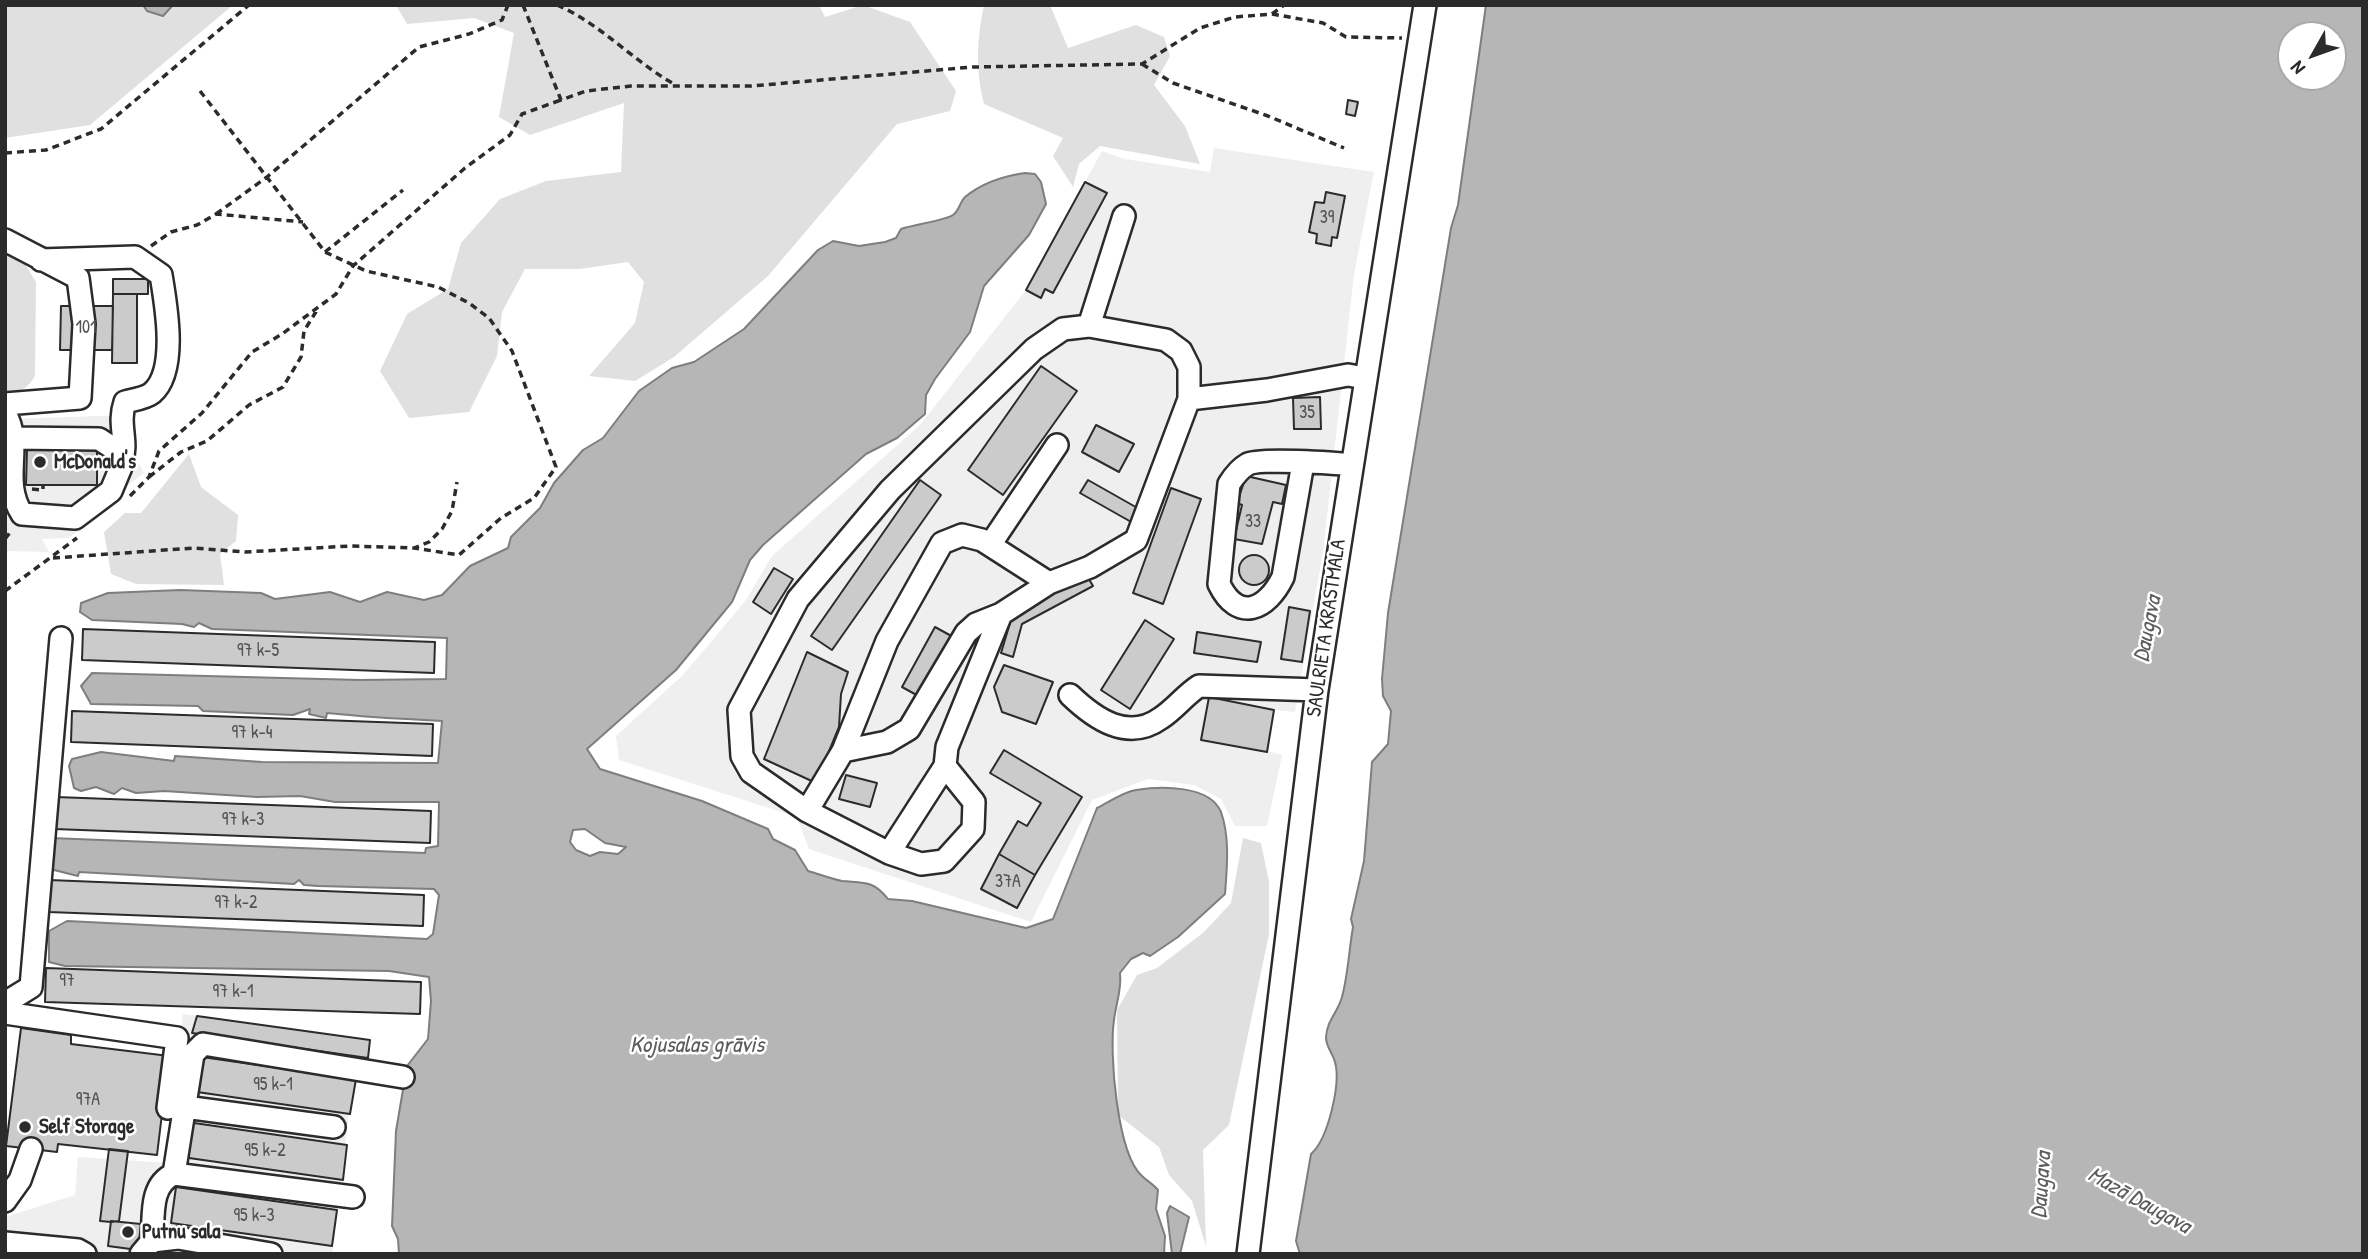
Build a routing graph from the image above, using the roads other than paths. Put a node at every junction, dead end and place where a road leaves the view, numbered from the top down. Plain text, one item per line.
1 (1425, 5) edge
2 (1124, 216) dead end
3 (5, 240) edge
4 (41, 260) junction
5 (1089, 326) junction
6 (1365, 378) junction
7 (1189, 399) junction
8 (5, 404) edge
9 (5, 413) edge
10 (12, 438) junction
11 (1057, 444) dead end
12 (1303, 463) junction
13 (1352, 465) junction
14 (121, 467) junction
15 (989, 545) junction
16 (1049, 583) junction
17 (1001, 614) junction
18 (61, 638) dead end
19 (1317, 690) junction
20 (1070, 695) dead end
21 (843, 751) junction
22 (946, 766) junction
23 (807, 811) junction
24 (889, 853) junction
25 (5, 1003) edge
26 (5, 1013) edge
27 (403, 1077) dead end
28 (176, 1108) junction
29 (334, 1127) dead end
30 (31, 1149) dead end
31 (174, 1174) junction
32 (352, 1197) dead end
33 (5, 1201) edge
34 (5, 1243) edge
35 (146, 1247) edge
36 (85, 1254) edge
37 (271, 1254) edge
38 (1248, 1254) edge

1 - 6 street, SAULRIETA KRASTMALA
2 - 5 street
3 - 4 street
4 - 8 street
4 - 14 street
5 - 7 street
5 - 23 street
6 - 7 street
6 - 13 street, SAULRIETA KRASTMALA
7 - 16 street
9 - 10 street
10 - 14 street
10 - 14 street
11 - 15 street
12 - 12 street
12 - 13 street
13 - 19 street, SAULRIETA KRASTMALA
15 - 16 street
15 - 21 street
16 - 17 street
17 - 21 street
17 - 22 street
18 - 25 street
19 - 20 street
19 - 38 street, SAULRIETA KRASTMALA
21 - 23 street
22 - 24 street
22 - 24 street
23 - 24 street
26 - 28 street
27 - 28 street
28 - 29 street
28 - 31 street
30 - 33 street
31 - 32 street
31 - 35 street
34 - 36 street
35 - 37 street

